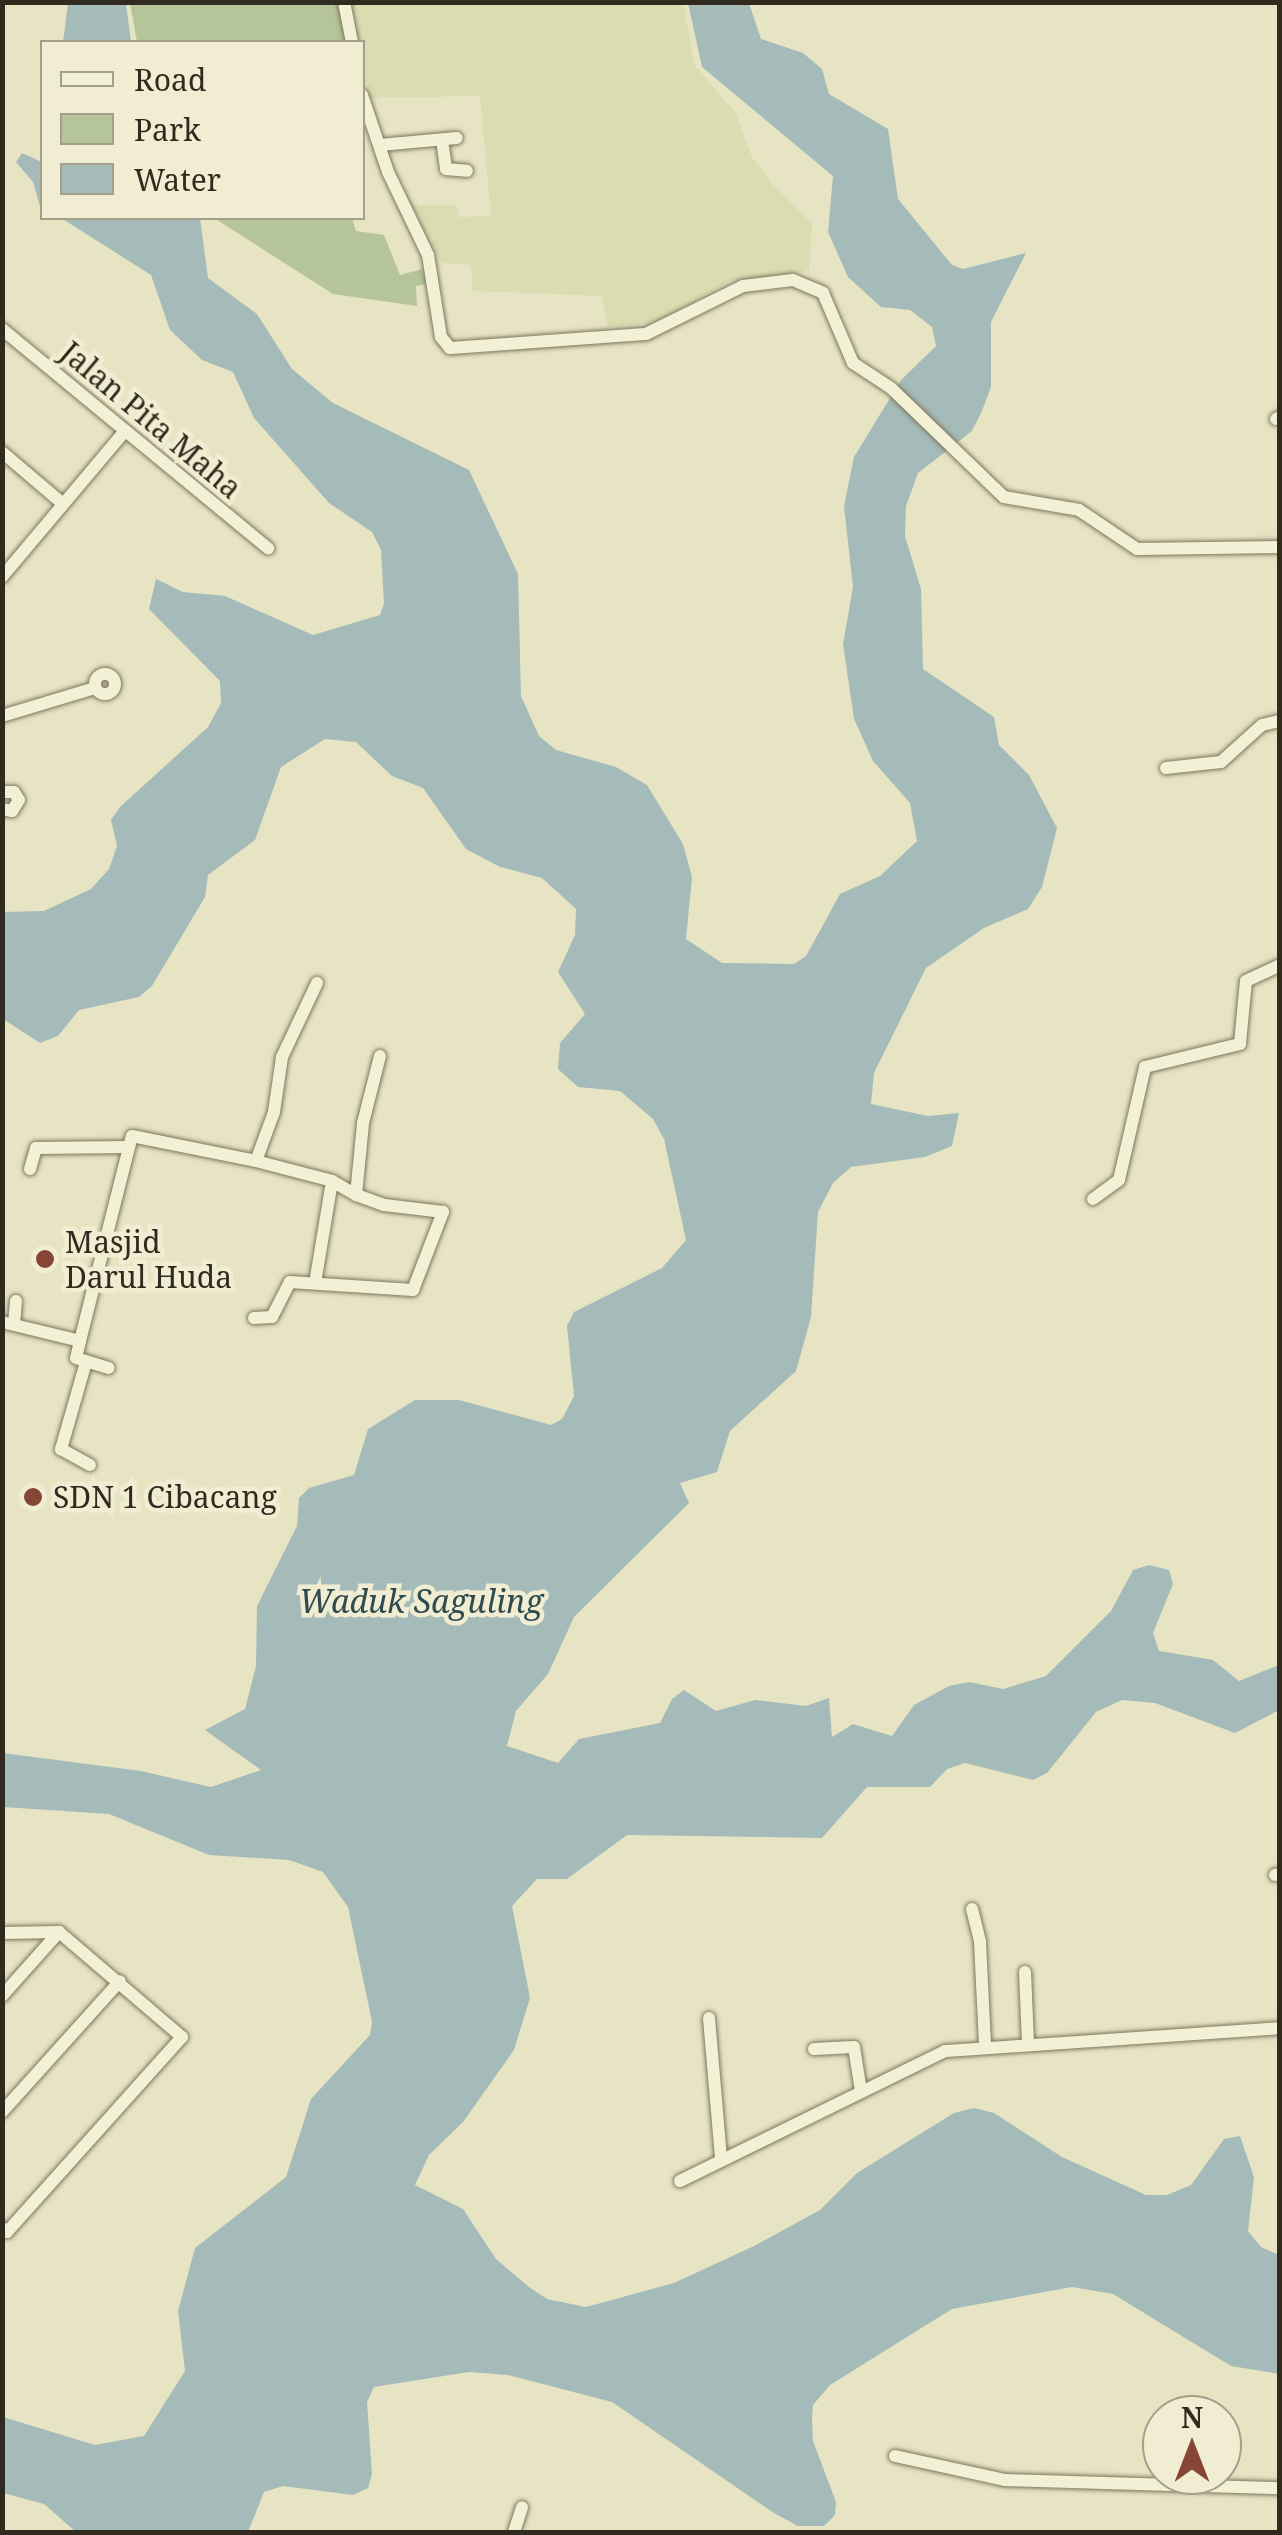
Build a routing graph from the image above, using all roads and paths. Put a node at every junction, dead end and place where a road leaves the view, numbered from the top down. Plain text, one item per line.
1 (344, 2) edge
2 (352, 40) edge
3 (365, 102) edge
4 (458, 138) dead end
5 (442, 140) junction
6 (380, 145) junction
7 (467, 171) dead end
8 (2, 329) edge
9 (125, 431) junction
10 (2, 452) edge
11 (64, 504) junction
12 (268, 548) dead end
13 (1280, 548) edge
14 (5, 568) edge
15 (95, 688) dead end
16 (2, 716) edge
17 (1280, 720) edge
18 (1166, 768) dead end
19 (3, 790) edge
20 (2, 810) edge
21 (1280, 965) edge
22 (317, 983) dead end
23 (380, 1056) dead end
24 (126, 1147) junction
25 (256, 1161) junction
26 (30, 1170) dead end
27 (332, 1181) junction
28 (356, 1195) junction
29 (1093, 1199) dead end
30 (314, 1283) junction
31 (16, 1301) dead end
32 (254, 1318) dead end
33 (8, 1323) edge
34 (80, 1341) junction
35 (86, 1362) junction
36 (108, 1368) dead end
37 (90, 1465) dead end
38 (972, 1910) dead end
39 (59, 1932) junction
40 (2, 1933) edge
41 (1025, 1972) dead end
42 (120, 1981) junction
43 (2, 1996) edge
44 (708, 2018) dead end
45 (1280, 2028) edge
46 (1028, 2044) junction
47 (985, 2045) junction
48 (814, 2048) dead end
49 (861, 2090) junction
50 (2, 2112) edge
51 (721, 2157) junction
52 (680, 2181) dead end
53 (5, 2230) edge
54 (895, 2456) dead end
55 (1280, 2488) edge
56 (522, 2506) dead end
57 (514, 2532) edge

1 - 2 street
3 - 6 street
4 - 5 street
5 - 6 street
5 - 7 street
6 - 13 street
8 - 9 street, Jalan Pita Maha
9 - 11 street
9 - 12 street, Jalan Pita Maha
10 - 11 street
11 - 14 street
15 - 16 street
17 - 18 street
19 - 20 street
21 - 29 street
22 - 25 street
23 - 28 street
24 - 25 street
24 - 26 street
24 - 34 street
25 - 27 street
27 - 28 street
27 - 30 street
28 - 30 street
30 - 32 street
31 - 33 street
33 - 34 street
34 - 35 street
35 - 36 street
35 - 37 street
38 - 47 street
39 - 40 street
39 - 42 street
39 - 43 street
41 - 46 street
42 - 50 street
42 - 53 street
44 - 51 street
45 - 46 street
46 - 47 street
47 - 49 street
48 - 49 street
49 - 51 street
51 - 52 street
54 - 55 street
56 - 57 street

